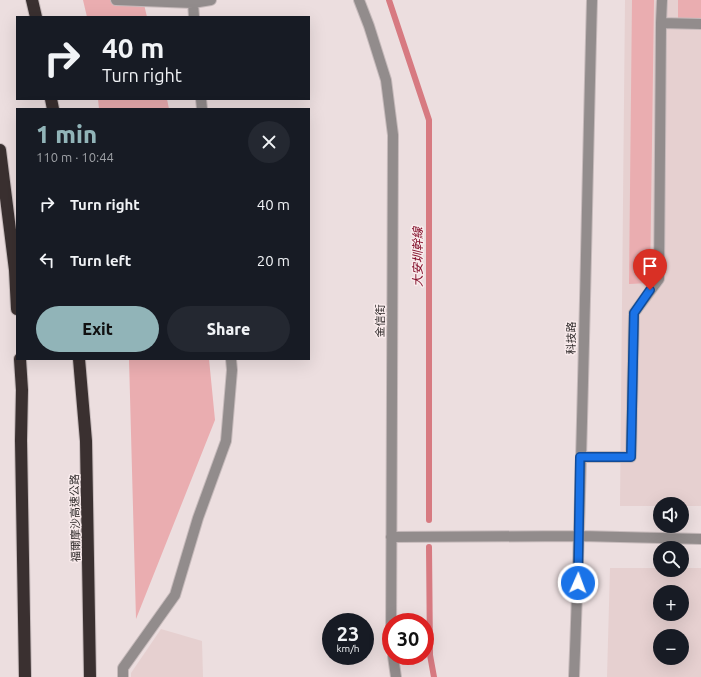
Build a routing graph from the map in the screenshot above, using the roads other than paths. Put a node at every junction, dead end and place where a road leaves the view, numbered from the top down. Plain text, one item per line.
1 (32, 0) edge
2 (116, 0) edge
3 (211, 0) edge
4 (359, 0) edge
5 (592, 0) edge
6 (662, 0) edge
7 (193, 3) junction
8 (36, 16) edge
9 (194, 16) edge
10 (661, 23) junction
11 (701, 24) edge
12 (0, 150) edge
13 (16, 296) edge
14 (20, 360) edge
15 (79, 360) edge
16 (231, 360) edge
17 (580, 457) junction
18 (580, 536) junction
19 (391, 537) junction
20 (701, 539) edge
21 (391, 613) edge
22 (394, 665) edge
23 (25, 677) edge
24 (90, 677) edge
25 (123, 677) edge
26 (396, 677) edge
27 (574, 677) edge

1 - 8 highway
2 - 7 street
3 - 7 street
4 - 19 street, 金信街
5 - 17 street, 科技路
6 - 10 street
7 - 9 street
10 - 11 street
10 - 17 street
12 - 13 highway
14 - 23 highway
15 - 24 highway, 福爾摩沙高速公路
16 - 25 street
17 - 18 street, 科技路
18 - 19 street
18 - 20 street
18 - 27 street, 科技路
19 - 21 street, 金信街
22 - 26 street

